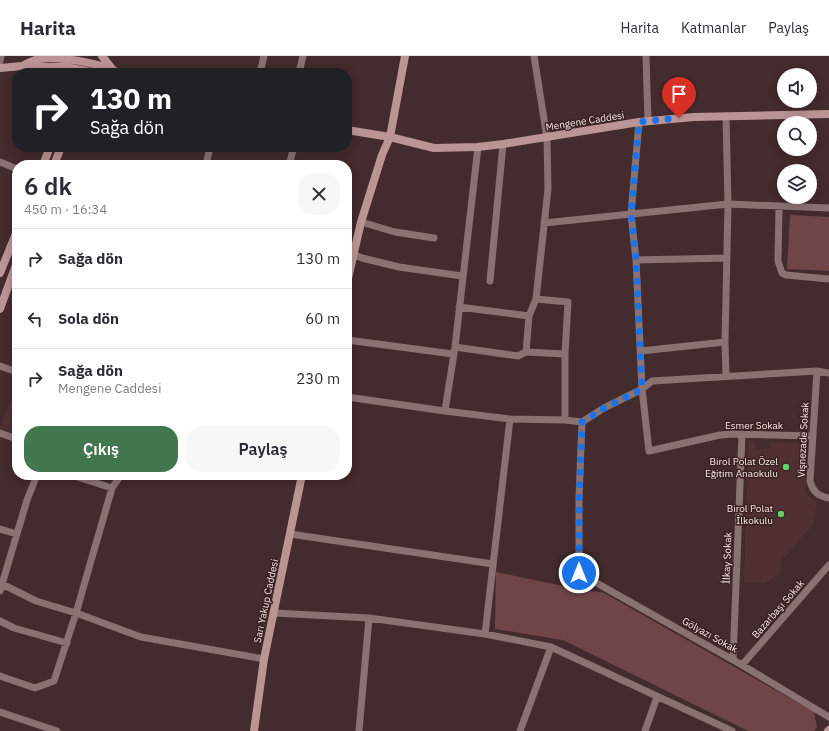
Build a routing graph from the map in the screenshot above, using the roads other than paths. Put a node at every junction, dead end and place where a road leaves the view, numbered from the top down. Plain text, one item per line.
1 (1, 56) edge
2 (102, 56) edge
3 (264, 56) edge
4 (303, 56) edge
5 (405, 56) edge
6 (534, 56) edge
7 (646, 56) edge
8 (42, 57) edge
9 (0, 61) edge
10 (79, 65) edge
11 (22, 66) junction
12 (91, 67) edge
13 (0, 68) edge
14 (45, 68) joint
15 (113, 68) edge
16 (261, 68) edge
17 (300, 68) edge
18 (829, 114) edge
19 (726, 116) junction
20 (648, 121) junction
21 (639, 122) junction
22 (352, 131) edge
23 (390, 137) junction
24 (547, 138) junction
25 (503, 144) junction
26 (478, 147) junction
27 (0, 162) edge
28 (12, 167) edge
29 (728, 204) junction
30 (779, 206) junction
31 (829, 208) edge
32 (631, 214) junction
33 (361, 222) junction
34 (544, 223) junction
35 (434, 238) dead end
36 (12, 243) edge
37 (352, 247) edge
38 (352, 254) edge
39 (727, 258) junction
40 (636, 260) junction
41 (0, 273) edge
42 (12, 276) edge
43 (462, 276) junction
44 (829, 279) edge
45 (490, 281) dead end
46 (536, 299) junction
47 (459, 307) junction
48 (0, 309) edge
49 (529, 316) junction
50 (352, 340) edge
51 (725, 342) junction
52 (454, 350) junction
53 (641, 350) junction
54 (526, 352) junction
55 (565, 354) junction
56 (0, 366) edge
57 (12, 370) edge
58 (817, 371) junction
59 (829, 373) edge
60 (726, 376) junction
61 (642, 389) junction
62 (352, 398) edge
63 (445, 412) junction
64 (510, 419) junction
65 (565, 420) junction
66 (582, 422) junction
67 (0, 433) edge
68 (742, 434) junction
69 (813, 436) junction
70 (12, 437) edge
71 (35, 480) edge
72 (87, 480) edge
73 (118, 480) edge
74 (301, 480) edge
75 (112, 488) junction
76 (829, 498) edge
77 (0, 529) edge
78 (17, 534) junction
79 (290, 534) junction
80 (493, 564) junction
81 (829, 565) edge
82 (1, 586) edge
83 (76, 613) junction
84 (274, 613) junction
85 (369, 618) junction
86 (0, 621) edge
87 (485, 634) junction
88 (68, 642) junction
89 (551, 646) junction
90 (264, 659) junction
91 (733, 660) junction
92 (742, 665) junction
93 (0, 676) edge
94 (657, 696) junction
95 (0, 712) edge
96 (829, 717) edge
97 (41, 728) edge
98 (57, 731) edge
99 (254, 731) edge
100 (359, 731) edge
101 (520, 731) edge
102 (645, 731) edge
103 (732, 731) edge

1 - 9 street
2 - 15 street
3 - 16 street
4 - 17 street
5 - 23 street
6 - 24 street
7 - 20 street
8 - 10 street
8 - 11 street
10 - 12 street
10 - 14 street
11 - 13 street
11 - 14 street
18 - 19 street, Mengene Caddesi
19 - 20 street, Mengene Caddesi
19 - 29 street
20 - 21 street, Mengene Caddesi
21 - 24 street, Mengene Caddesi
21 - 32 street
22 - 23 street, Mengene Caddesi
23 - 26 street, Mengene Caddesi
23 - 33 street
24 - 25 street, Mengene Caddesi
24 - 34 street
25 - 26 street, Mengene Caddesi
25 - 45 street
26 - 43 street
27 - 28 street
29 - 30 street
29 - 32 street
29 - 39 street
30 - 31 street
30 - 44 street
32 - 34 street
32 - 40 street
33 - 35 street
33 - 37 street
34 - 46 street
36 - 41 street
38 - 43 street
39 - 40 street
39 - 51 street
40 - 53 street
42 - 48 street
43 - 47 street
46 - 49 street
46 - 55 street
47 - 49 street
47 - 52 street
49 - 54 street
50 - 52 street
51 - 53 street
51 - 60 street
52 - 54 street
52 - 63 street
53 - 61 street
54 - 55 street
55 - 65 street
56 - 57 street
58 - 59 street
58 - 60 street
58 - 69 street, Vişnezade Sokak
60 - 61 street
61 - 66 street
61 - 68 street, Esmer Sokak
62 - 63 street
63 - 64 street
64 - 65 street
64 - 80 street
65 - 66 street
66 - 91 street, Gölyazı Sokak
67 - 70 street
68 - 69 street, Esmer Sokak
68 - 91 street, İlkay Sokak
69 - 76 street, Vişnezade Sokak
71 - 78 street
72 - 75 street
73 - 75 street
74 - 79 street, Sarı Yakup Caddesi
75 - 83 street
77 - 78 street
78 - 82 street
79 - 80 street
79 - 84 street, Sarı Yakup Caddesi
80 - 87 street
81 - 92 street, Bazarbaşı Sokak
82 - 83 street
83 - 88 street
83 - 90 street
84 - 85 street
84 - 90 street, Sarı Yakup Caddesi
85 - 87 street
85 - 100 street
86 - 88 street
87 - 89 street
88 - 93 street
89 - 94 street
89 - 101 street
90 - 99 street, Sarı Yakup Caddesi
91 - 92 street, Gölyazı Sokak
92 - 96 street, Gölyazı Sokak
94 - 102 street
94 - 103 street
95 - 97 street
97 - 98 street

